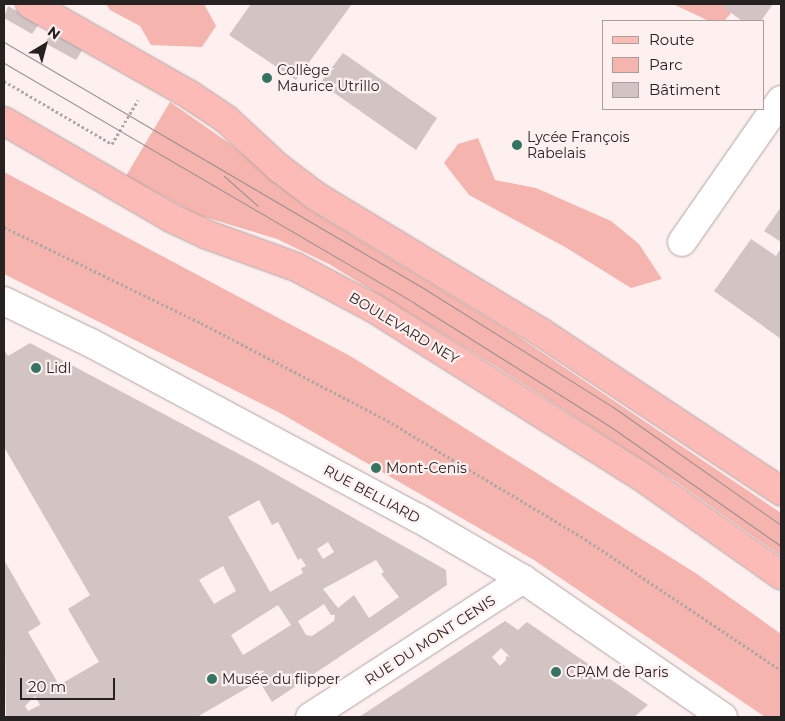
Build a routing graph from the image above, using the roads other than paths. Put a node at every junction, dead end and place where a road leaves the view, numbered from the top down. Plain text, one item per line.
1 (30, 4) edge
2 (781, 100) edge
3 (4, 121) edge
4 (682, 242) dead end
5 (4, 301) edge
6 (781, 491) edge
7 (781, 574) edge
8 (523, 579) junction
9 (310, 717) edge
10 (723, 717) edge

1 - 6 main road
2 - 4 street
3 - 7 main road, BOULEVARD NEY
5 - 8 street, RUE BELLIARD
8 - 9 street, RUE DU MONT CENIS
8 - 10 street, RUE BELLIARD

